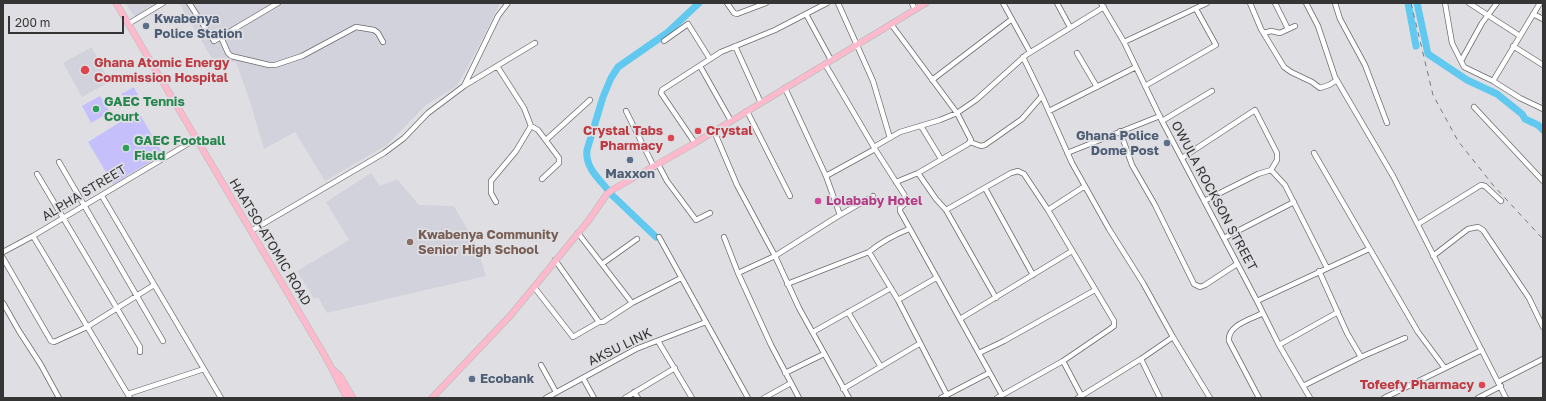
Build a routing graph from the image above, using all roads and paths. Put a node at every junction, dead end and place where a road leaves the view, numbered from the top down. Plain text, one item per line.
1 (116, 3) edge
2 (163, 3) edge
3 (189, 3) edge
4 (278, 3) edge
5 (508, 3) edge
6 (727, 3) edge
7 (766, 3) edge
8 (827, 3) edge
9 (838, 3) edge
10 (912, 3) edge
11 (926, 3) edge
12 (1003, 3) edge
13 (1057, 3) edge
14 (1207, 3) edge
15 (1250, 3) edge
16 (1276, 3) edge
17 (1306, 3) edge
18 (1336, 3) edge
19 (1445, 3) edge
20 (1469, 3) edge
21 (1497, 3) edge
22 (1540, 3) edge
23 (1102, 4) edge
24 (1196, 9) junction
25 (915, 10) junction
26 (806, 14) junction
27 (1533, 14) junction
28 (1487, 15) junction
29 (1012, 19) junction
30 (1543, 19) edge
31 (128, 24) junction
32 (891, 24) junction
33 (1295, 26) dead end
34 (1070, 27) junction
35 (1288, 29) junction
36 (1264, 33) junction
37 (1520, 36) junction
38 (221, 37) junction
39 (664, 41) dead end
40 (383, 42) dead end
41 (1124, 42) junction
42 (535, 43) dead end
43 (858, 45) junction
44 (735, 46) junction
45 (1513, 46) junction
46 (1030, 52) junction
47 (1077, 53) dead end
48 (1023, 57) junction
49 (710, 59) junction
50 (831, 60) junction
51 (1460, 61) junction
52 (825, 64) junction
53 (1543, 65) edge
54 (497, 66) junction
55 (700, 66) junction
56 (1136, 67) junction
57 (932, 80) junction
58 (1337, 80) junction
59 (1493, 81) junction
60 (464, 86) junction
61 (1097, 86) junction
62 (1145, 86) junction
63 (785, 88) junction
64 (1212, 91) dead end
65 (1042, 96) junction
66 (590, 100) dead end
67 (761, 103) junction
68 (1474, 107) dead end
69 (1543, 109) edge
70 (626, 111) dead end
71 (747, 111) junction
72 (1049, 111) junction
73 (957, 113) junction
74 (1160, 116) junction
75 (731, 121) junction
76 (1162, 121) junction
77 (1387, 123) dead end
78 (531, 126) junction
79 (921, 126) junction
80 (714, 131) junction
81 (1120, 131) junction
82 (890, 138) junction
83 (196, 139) junction
84 (546, 140) junction
85 (970, 142) junction
86 (695, 143) junction
87 (874, 148) junction
88 (1067, 153) junction
89 (1314, 153) dead end
90 (1182, 158) junction
91 (941, 159) junction
92 (59, 162) dead end
93 (656, 165) junction
94 (1271, 170) junction
95 (918, 173) junction
96 (38, 174) dead end
97 (826, 176) junction
98 (542, 179) dead end
99 (1543, 181) edge
100 (896, 182) junction
101 (1085, 186) junction
102 (985, 188) junction
103 (77, 194) junction
104 (102, 196) junction
105 (790, 196) dead end
106 (873, 196) dead end
107 (1204, 201) junction
108 (1501, 201) dead end
109 (496, 202) dead end
110 (1294, 202) junction
111 (84, 206) junction
112 (58, 209) junction
113 (946, 210) junction
114 (1048, 210) junction
115 (710, 213) dead end
116 (840, 215) junction
117 (64, 218) junction
118 (1418, 224) junction
119 (909, 229) junction
120 (251, 231) junction
121 (578, 233) junction
122 (33, 236) junction
123 (659, 237) dead end
124 (724, 237) dead end
125 (1224, 238) junction
126 (637, 239) dead end
127 (1369, 249) junction
128 (1072, 251) junction
129 (3, 252) edge
130 (869, 252) junction
131 (774, 256) junction
132 (1433, 256) junction
133 (3, 258) edge
134 (555, 260) junction
135 (602, 264) junction
136 (1238, 264) junction
137 (1327, 268) junction
138 (1319, 271) junction
139 (738, 273) junction
140 (1033, 275) junction
141 (681, 278) junction
142 (936, 278) junction
143 (786, 284) junction
144 (154, 285) junction
145 (534, 287) junction
146 (891, 288) junction
147 (1095, 290) junction
148 (138, 295) junction
149 (996, 298) junction
150 (898, 300) junction
151 (1257, 301) junction
152 (3, 303) edge
153 (632, 303) junction
154 (117, 308) junction
155 (848, 312) junction
156 (1338, 312) junction
157 (1263, 313) junction
158 (960, 319) junction
159 (599, 322) junction
160 (706, 322) junction
161 (87, 327) junction
162 (1543, 327) edge
163 (813, 332) junction
164 (1173, 337) junction
165 (1405, 338) dead end
166 (163, 341) dead end
167 (658, 341) junction
168 (919, 344) junction
169 (1279, 345) junction
170 (1482, 350) junction
171 (140, 352) dead end
172 (978, 353) junction
173 (824, 354) junction
174 (1360, 357) junction
175 (1141, 359) junction
176 (1543, 359) edge
177 (1063, 361) junction
178 (541, 365) dead end
179 (881, 367) junction
180 (1444, 367) junction
181 (674, 368) junction
182 (204, 369) junction
183 (332, 369) junction
184 (785, 372) junction
185 (989, 373) junction
186 (583, 378) junction
187 (791, 383) junction
188 (1500, 384) junction
189 (1303, 386) junction
190 (843, 390) junction
191 (556, 392) junction
192 (634, 392) junction
193 (946, 395) junction
194 (1002, 395) junction
195 (129, 396) edge
196 (1080, 397) edge
197 (59, 398) edge
198 (221, 398) edge
199 (348, 398) edge
200 (353, 398) edge
201 (432, 398) edge
202 (546, 398) edge
203 (594, 398) edge
204 (625, 398) edge
205 (638, 398) edge
206 (692, 398) edge
207 (748, 398) edge
208 (764, 398) edge
209 (799, 398) edge
210 (848, 398) edge
211 (941, 398) edge
212 (997, 398) edge
213 (1160, 398) edge
214 (1210, 398) edge
215 (1259, 398) edge
216 (1310, 398) edge
217 (1384, 398) edge
218 (1478, 398) edge
219 (1506, 398) edge

1 - 31 main road, HAATSO-ATOMIC ROAD
2 - 31 street
3 - 38 street
4 - 38 street
5 - 60 street
6 - 7 street
8 - 26 street
9 - 43 street
10 - 25 street
11 - 25 main road
12 - 29 street
13 - 34 street
14 - 24 street
15 - 36 street
16 - 35 street
17 - 58 street
18 - 77 street
19 - 51 street
20 - 28 street
21 - 28 street
22 - 27 street
23 - 34 street
23 - 41 street, OWULA ROCKSON STREET
24 - 41 street
24 - 62 street
25 - 32 main road
26 - 44 street
26 - 50 street
27 - 30 street
27 - 37 street
28 - 37 street
28 - 51 street
29 - 46 street
29 - 57 street
31 - 83 main road, HAATSO-ATOMIC ROAD
32 - 43 main road
32 - 57 street
33 - 35 street
34 - 46 street
35 - 36 street
36 - 58 street
37 - 45 street
38 - 40 street
39 - 49 street
41 - 56 street, OWULA ROCKSON STREET
42 - 54 street
43 - 50 main road
43 - 82 street
44 - 49 street
44 - 67 street
45 - 53 street
45 - 59 street
46 - 48 street
47 - 61 street
48 - 65 street
48 - 73 street
49 - 55 street
50 - 52 main road
51 - 59 street
52 - 63 main road
52 - 87 street
54 - 60 street
54 - 78 street
55 - 75 street
55 - 86 street
56 - 61 street
56 - 62 street, OWULA ROCKSON STREET
57 - 73 street
58 - 118 street
59 - 69 street
60 - 120 street
61 - 72 street
62 - 74 street, OWULA ROCKSON STREET
63 - 67 main road
63 - 97 street
64 - 76 street
65 - 72 street
65 - 85 street
66 - 84 street
67 - 71 main road
68 - 99 street
70 - 93 street
71 - 75 main road
71 - 105 street
72 - 88 street
73 - 79 street
73 - 85 street
74 - 76 street, OWULA ROCKSON STREET
74 - 81 street
75 - 80 main road
76 - 90 street, OWULA ROCKSON STREET
78 - 84 street
78 - 109 street
79 - 82 street
79 - 91 street
80 - 86 main road
80 - 131 street
81 - 88 street
81 - 136 street
82 - 87 street
83 - 104 street, ALPHA STREET
83 - 120 main road, HAATSO-ATOMIC ROAD
84 - 98 street
85 - 91 street
86 - 93 main road
87 - 97 street
87 - 100 street
88 - 101 street
89 - 127 street
90 - 94 street
90 - 107 street, OWULA ROCKSON STREET
91 - 95 street
92 - 103 street
93 - 115 street
93 - 121 main road
94 - 107 street
94 - 110 street
95 - 100 street
95 - 113 street
96 - 112 street
97 - 116 street
100 - 119 street
101 - 114 street
101 - 164 street
102 - 113 street
102 - 114 street
102 - 140 street
103 - 111 street
103 - 112 street
104 - 111 street, ALPHA STREET
104 - 144 street
106 - 116 street
107 - 125 street, OWULA ROCKSON STREET
108 - 118 street
110 - 125 street
110 - 137 street
111 - 117 street, ALPHA STREET
111 - 148 street
112 - 117 street
113 - 149 street
114 - 128 street
116 - 131 street
117 - 122 street, ALPHA STREET
117 - 154 street
118 - 132 street
119 - 130 street
119 - 142 street
120 - 183 main road, HAATSO-ATOMIC ROAD
121 - 134 main road
121 - 135 street
122 - 129 street, ALPHA STREET
122 - 161 street
123 - 141 street
124 - 139 street
125 - 136 street, OWULA ROCKSON STREET
126 - 135 street
127 - 137 street
127 - 180 street
128 - 140 street
128 - 147 street
130 - 143 street
130 - 146 street
131 - 139 street
131 - 143 street
132 - 162 street
132 - 170 street
133 - 161 street
134 - 145 main road
134 - 159 street
135 - 153 street
136 - 151 street, OWULA ROCKSON STREET
137 - 138 street
138 - 151 street
138 - 156 street
139 - 184 street
140 - 149 street
141 - 153 street
141 - 160 street
142 - 150 street
142 - 158 street
143 - 163 street
144 - 148 street
144 - 182 street
145 - 159 street
145 - 201 main road
146 - 150 street
146 - 155 street
147 - 172 street
147 - 177 street
148 - 154 street
148 - 166 street
149 - 158 street
150 - 168 street
151 - 157 street, OWULA ROCKSON STREET
152 - 197 street
153 - 159 street
154 - 161 street
154 - 171 street
155 - 163 street
155 - 179 street
156 - 169 street
156 - 174 street
157 - 169 street, OWULA ROCKSON STREET
157 - 215 street
158 - 172 street
160 - 167 street, AKSU LINK
160 - 207 street
161 - 195 street
163 - 173 street
164 - 175 street
164 - 214 street
165 - 174 street
167 - 181 street
167 - 186 street, AKSU LINK
168 - 179 street
168 - 193 street
169 - 189 street, OWULA ROCKSON STREET
170 - 180 street
170 - 188 street
172 - 185 street
173 - 184 street
173 - 190 street
174 - 189 street
175 - 196 street
175 - 213 street
176 - 188 street
177 - 194 street
177 - 196 street
178 - 191 street
179 - 190 street
180 - 217 street
181 - 192 street
181 - 206 street
182 - 195 street
182 - 198 street
183 - 199 main road
183 - 200 main road
184 - 187 street
185 - 193 street
185 - 194 street
186 - 191 street, AKSU LINK
186 - 203 street
187 - 208 street
187 - 209 street
188 - 218 street
188 - 219 street
189 - 216 street, OWULA ROCKSON STREET
190 - 210 street
191 - 202 street, AKSU LINK
192 - 204 street
192 - 205 street
193 - 211 street
194 - 212 street

